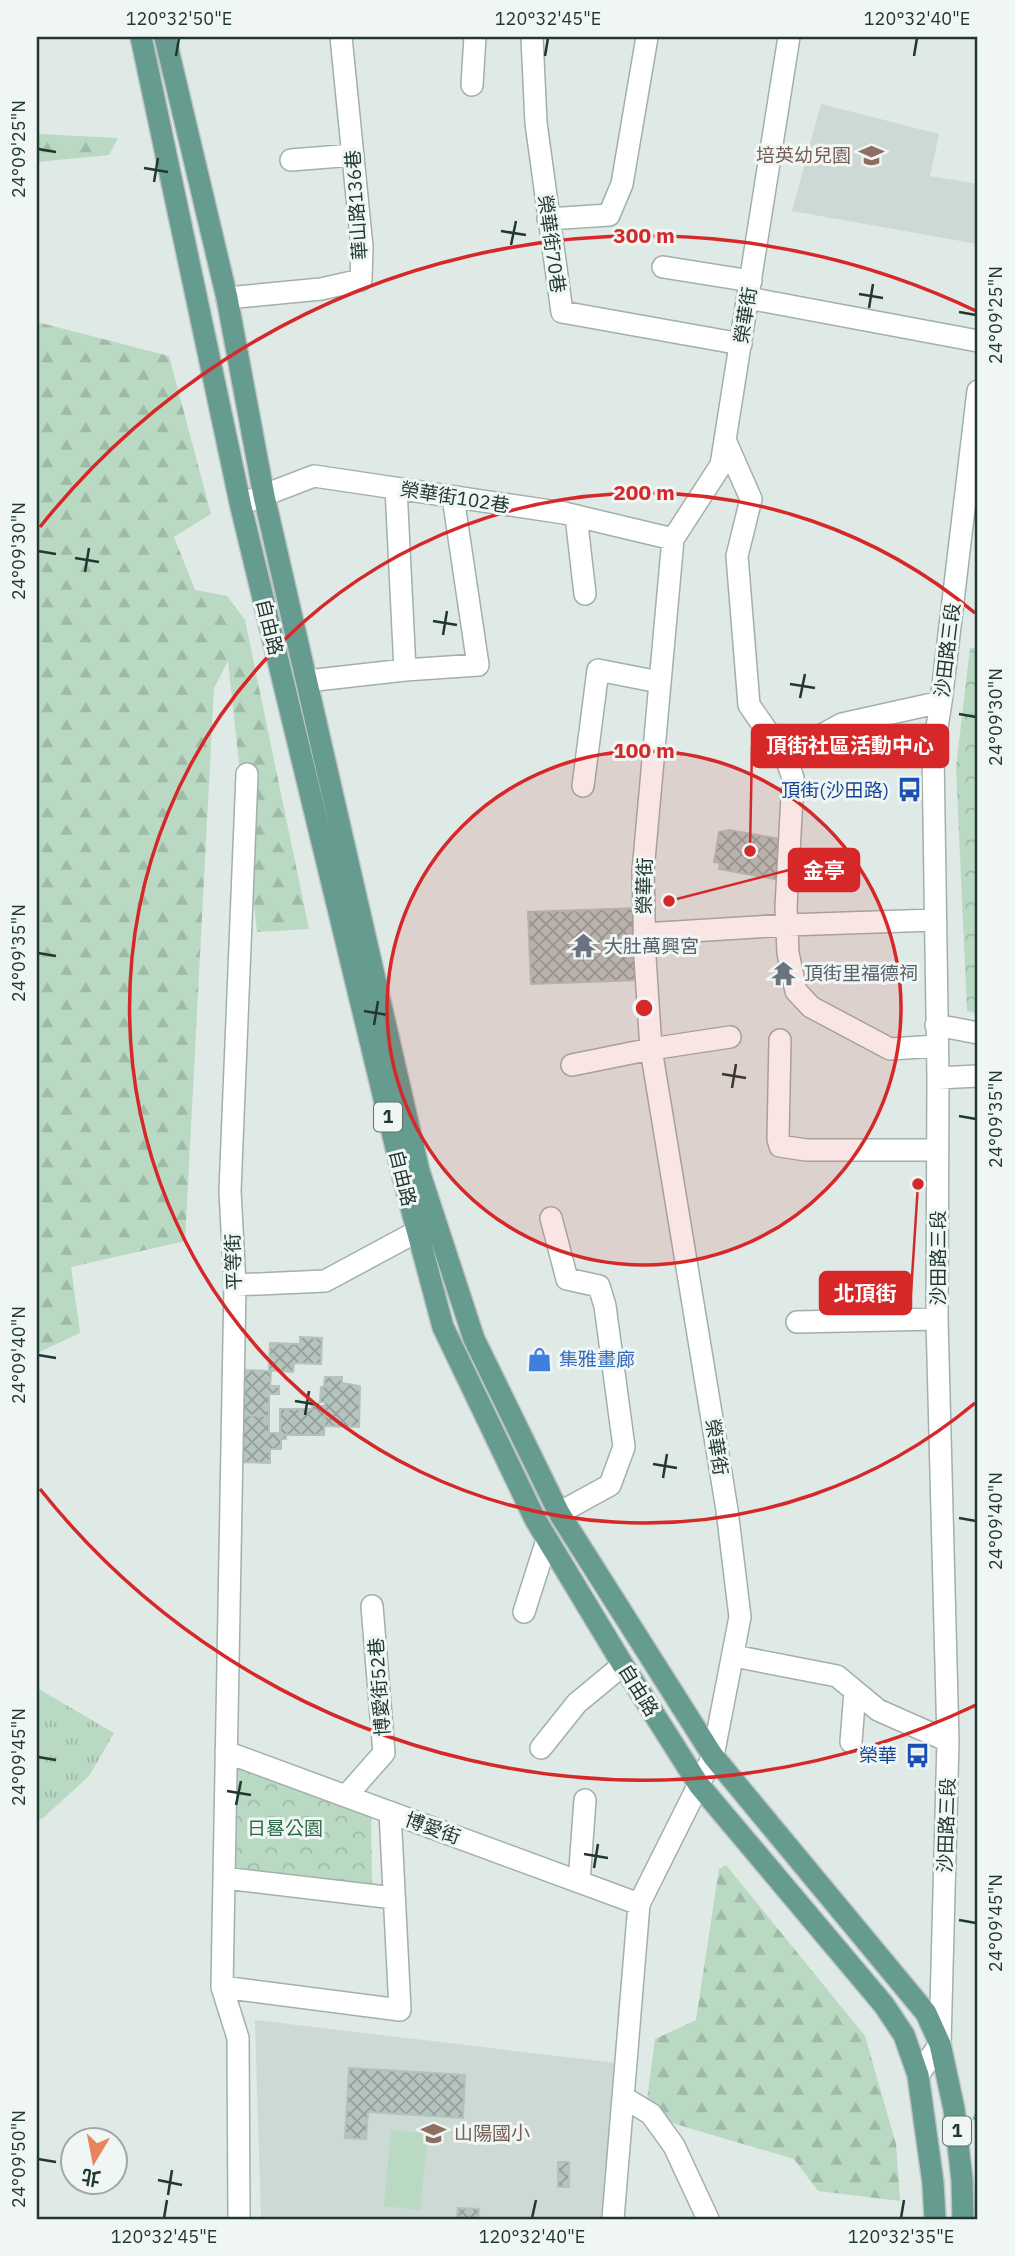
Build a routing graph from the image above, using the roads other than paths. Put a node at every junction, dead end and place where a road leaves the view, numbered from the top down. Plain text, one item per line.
1 (141, 37) edge
2 (165, 37) edge
3 (341, 37) edge
4 (475, 37) edge
5 (532, 37) edge
6 (647, 37) edge
7 (789, 37) edge
8 (472, 85) dead end
9 (353, 155) junction
10 (292, 160) dead end
11 (548, 219) junction
12 (663, 267) dead end
13 (749, 290) junction
14 (227, 298) junction
15 (978, 341) edge
16 (741, 344) junction
17 (978, 391) edge
18 (725, 440) junction
19 (396, 488) junction
20 (264, 496) junction
21 (453, 497) junction
22 (241, 504) junction
23 (576, 516) junction
24 (673, 539) junction
25 (585, 593) dead end
26 (405, 670) junction
27 (307, 681) junction
28 (659, 682) junction
29 (941, 702) junction
30 (786, 758) junction
31 (247, 774) dead end
32 (583, 786) dead end
33 (935, 920) junction
34 (787, 925) junction
35 (644, 934) junction
36 (978, 1024) edge
37 (978, 1033) edge
38 (936, 1036) junction
39 (730, 1037) dead end
40 (780, 1040) dead end
41 (651, 1049) junction
42 (572, 1065) dead end
43 (978, 1076) edge
44 (938, 1078) junction
45 (938, 1150) junction
46 (551, 1218) dead end
47 (416, 1231) junction
48 (235, 1285) junction
49 (937, 1319) junction
50 (797, 1322) dead end
51 (542, 1478) junction
52 (519, 1486) junction
53 (559, 1513) junction
54 (548, 1540) junction
55 (372, 1606) dead end
56 (524, 1612) dead end
57 (734, 1656) junction
58 (623, 1665) junction
59 (855, 1690) junction
60 (948, 1741) junction
61 (851, 1742) dead end
62 (541, 1748) dead end
63 (226, 1752) junction
64 (713, 1756) junction
65 (699, 1785) junction
66 (346, 1796) junction
67 (585, 1800) dead end
68 (390, 1812) junction
69 (224, 1878) junction
70 (579, 1882) junction
71 (394, 1898) junction
72 (639, 1904) junction
73 (222, 1987) junction
74 (940, 2044) junction
75 (918, 2075) junction
76 (623, 2098) junction
77 (239, 2219) edge
78 (613, 2219) edge
79 (708, 2219) edge
80 (935, 2219) edge
81 (963, 2219) edge

1 - 22 main road, 自由路 / 1
2 - 14 main road, 自由路 / 1
3 - 9 street, 華山路136巷
4 - 8 street
5 - 11 street, 榮華街70巷
6 - 11 street
7 - 13 street, 榮華街
9 - 10 street
9 - 14 street, 華山路136巷
11 - 16 street, 榮華街70巷
12 - 13 street
13 - 15 street
13 - 16 street, 榮華街
14 - 20 main road, 自由路 / 1
16 - 18 street, 榮華街
17 - 29 street, 沙田路三段
18 - 24 street, 榮華街
18 - 30 street
19 - 20 street, 榮華街102巷
19 - 21 street, 榮華街102巷
19 - 26 street
20 - 22 street, 榮華街102巷
20 - 27 main road, 自由路 / 1
21 - 23 street, 榮華街102巷
21 - 26 street
22 - 47 main road, 自由路 / 1
23 - 24 street, 榮華街102巷
23 - 25 street
24 - 28 street, 榮華街
26 - 27 street
27 - 51 main road, 自由路 / 1
28 - 32 street
28 - 35 street, 榮華街
29 - 30 street
29 - 33 street, 沙田路三段
30 - 34 street
31 - 48 street, 平等街
33 - 34 street
33 - 38 street, 沙田路三段
34 - 35 street
34 - 38 street
35 - 41 street, 榮華街
36 - 38 street
37 - 38 street
38 - 44 street, 沙田路三段
39 - 41 street
40 - 45 street
41 - 42 street
41 - 57 street, 榮華街
43 - 44 street
44 - 45 street, 沙田路三段
45 - 49 street, 沙田路三段
46 - 53 street
47 - 48 street
47 - 52 main road, 自由路 / 1
48 - 63 street, 平等街
49 - 50 street
49 - 60 street, 沙田路三段
51 - 52 main road
51 - 53 main road, 自由路 / 1
52 - 54 main road, 自由路 / 1
53 - 64 main road, 自由路 / 1
54 - 56 street
54 - 58 main road, 自由路 / 1
55 - 66 street, 博愛街52巷
57 - 59 street
57 - 64 street, 榮華街
58 - 62 street
58 - 65 main road, 自由路 / 1
59 - 60 street
59 - 61 street
60 - 74 street, 沙田路三段
63 - 66 street, 博愛街
63 - 69 street, 平等街
64 - 65 street, 榮華街
64 - 74 main road, 自由路 / 1
65 - 72 street, 榮華街
65 - 75 main road, 自由路 / 1
66 - 68 street, 博愛街
67 - 70 street
68 - 70 street, 博愛街
68 - 71 street
69 - 71 street
69 - 73 street, 平等街
70 - 72 street, 博愛街
71 - 73 street
72 - 76 street
73 - 77 street, 平等街
74 - 75 street
74 - 81 main road, 沙田路三段 / 1
75 - 80 main road, 1
76 - 78 street
76 - 79 street

